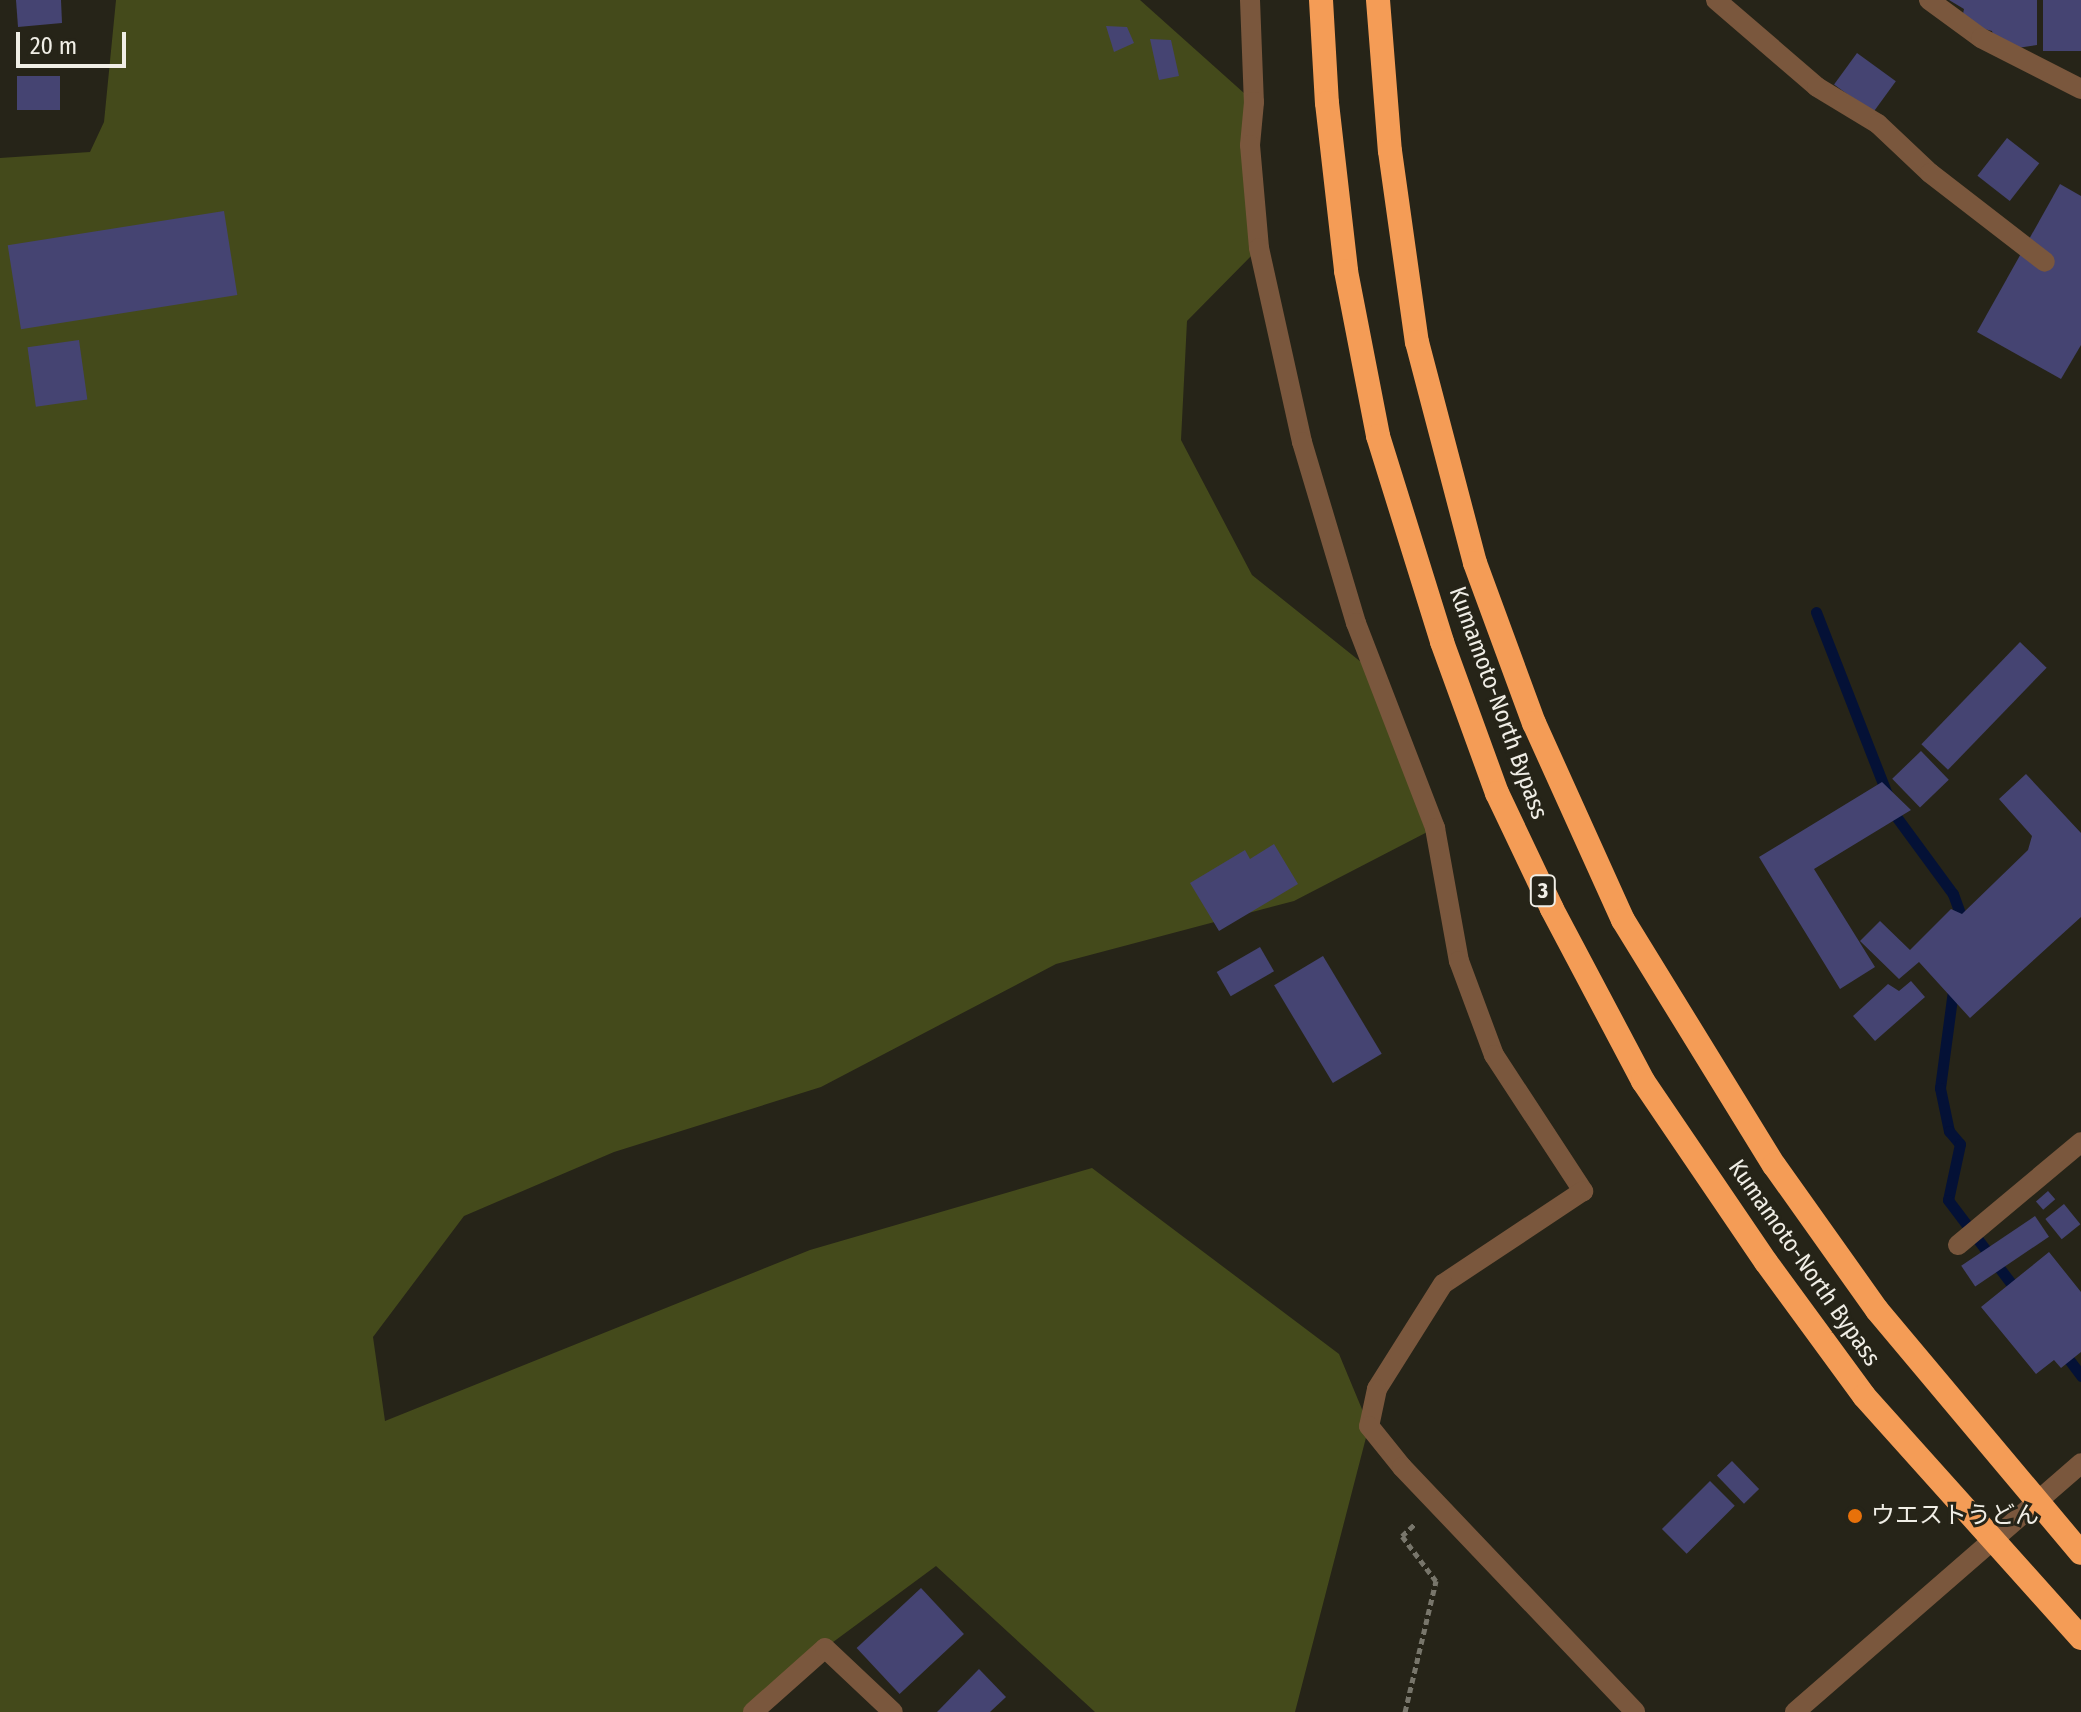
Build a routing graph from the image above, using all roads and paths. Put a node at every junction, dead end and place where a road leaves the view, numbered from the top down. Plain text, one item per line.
1 (1250, 0) edge
2 (1321, 0) edge
3 (1378, 0) edge
4 (1716, 0) edge
5 (1929, 0) edge
6 (2081, 89) edge
7 (2045, 262) dead end
8 (2081, 1142) edge
9 (1958, 1245) dead end
10 (2081, 1463) edge
11 (2036, 1502) junction
12 (1437, 1503) junction
13 (1993, 1540) junction
14 (2081, 1553) edge
15 (2081, 1638) edge
16 (753, 1712) edge
17 (893, 1712) edge
18 (1405, 1712) edge
19 (1635, 1712) edge
20 (1795, 1712) edge

1 - 12 street
2 - 13 highway, Kumamoto-North Bypass / 3
3 - 11 highway, Kumamoto-North Bypass
4 - 7 street
5 - 6 street
8 - 9 street
10 - 11 street
11 - 13 street
11 - 14 highway, Kumamoto-North Bypass
12 - 18 path
12 - 19 street
13 - 15 highway, Kumamoto-North Bypass / 3
13 - 20 street
16 - 17 street

